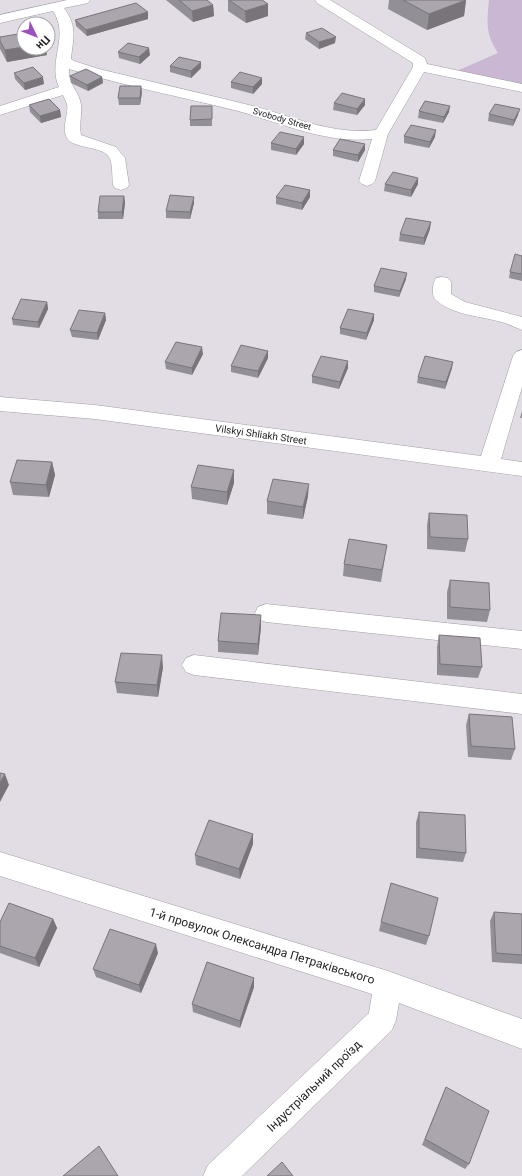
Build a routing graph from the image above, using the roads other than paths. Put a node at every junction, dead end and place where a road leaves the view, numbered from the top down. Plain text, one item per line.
1 (84, 0) edge
2 (321, 0) edge
3 (56, 6) junction
4 (0, 19) edge
5 (64, 60) junction
6 (420, 67) junction
7 (522, 88) edge
8 (67, 89) junction
9 (0, 111) edge
10 (381, 134) junction
11 (367, 181) dead end
12 (121, 185) dead end
13 (442, 282) dead end
14 (522, 324) edge
15 (522, 356) edge
16 (0, 404) edge
17 (489, 464) junction
18 (521, 475) edge
19 (266, 613) dead end
20 (522, 640) edge
21 (194, 665) dead end
22 (522, 704) edge
23 (0, 864) edge
24 (388, 985) junction
25 (522, 1034) edge
26 (219, 1176) edge

1 - 3 street
2 - 6 street
3 - 4 street
3 - 5 street
5 - 8 street
5 - 10 street, Svobody Street
6 - 7 street
6 - 10 street
8 - 9 street
8 - 12 street
10 - 11 street
13 - 14 street
15 - 17 street
16 - 17 street, Vilskyi Shliakh Street
17 - 18 street, Vilskyi Shliakh Street
19 - 20 street
21 - 22 street
23 - 24 street, 1-й провулок Олександра Петраківського
24 - 25 street, 1-й провулок Олександра Петраківського
24 - 26 street, Індустріальний проїзд

